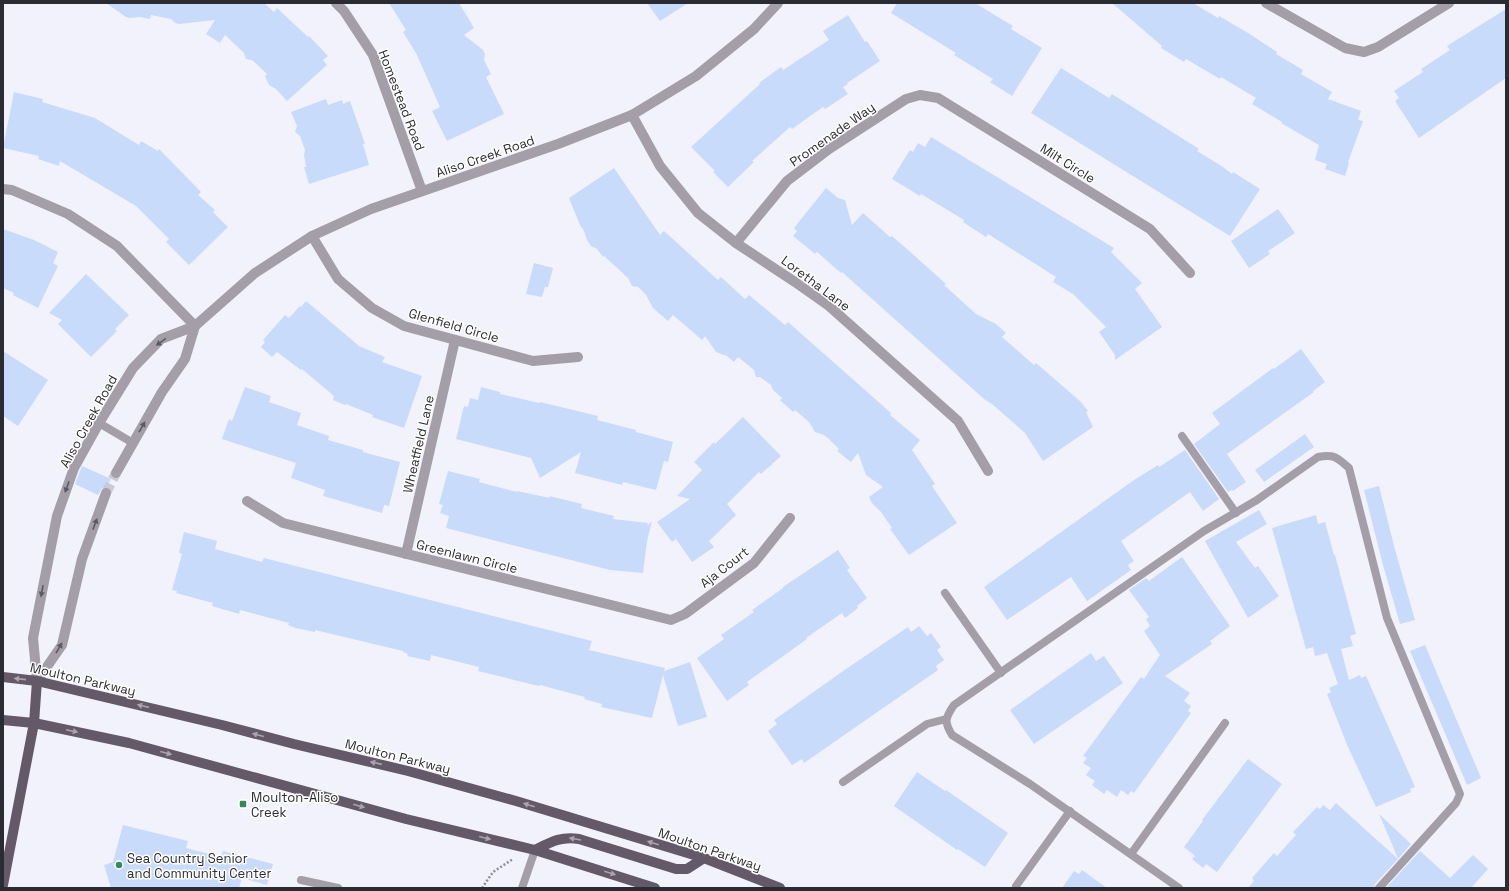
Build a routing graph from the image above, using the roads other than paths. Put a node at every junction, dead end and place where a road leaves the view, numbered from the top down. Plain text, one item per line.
1 (336, 3) edge
2 (778, 3) edge
3 (1266, 3) edge
4 (1449, 3) edge
5 (920, 95) joint
6 (632, 115) junction
7 (3, 189) edge
8 (422, 191) junction
9 (312, 236) junction
10 (736, 243) junction
11 (1190, 273) dead end
12 (195, 326) junction
13 (455, 340) junction
14 (578, 357) dead end
15 (99, 423) junction
16 (1182, 436) dead end
17 (133, 443) junction
18 (988, 471) dead end
19 (116, 473) tunnel mouth
20 (106, 493) tunnel mouth
21 (247, 501) dead end
22 (1236, 513) junction
23 (790, 518) dead end
24 (406, 554) junction
25 (945, 593) dead end
26 (685, 614) joint
27 (1001, 673) junction
28 (3, 677) edge
29 (38, 681) junction
30 (946, 719) junction
31 (3, 720) edge
32 (34, 723) junction
33 (1225, 723) dead end
34 (843, 782) dead end
35 (1070, 811) junction
36 (532, 849) junction
37 (1131, 854) junction
38 (704, 858) junction
39 (301, 880) dead end
40 (3, 885) edge
41 (1016, 886) dead end
42 (338, 888) edge
43 (522, 888) edge
44 (655, 888) edge
45 (780, 888) edge
46 (1179, 888) edge
47 (1379, 888) edge

1 - 8 street, Homestead Road
2 - 6 street, Aliso Creek Road
3 - 4 street
5 - 10 street, Promenade Way
5 - 11 street, Milt Circle
6 - 8 street, Aliso Creek Road
6 - 10 street, Loretha Lane
7 - 12 street
8 - 9 street, Aliso Creek Road
9 - 12 street, Aliso Creek Road
9 - 13 street, Glenfield Circle
10 - 18 street, Loretha Lane
12 -> 15 street, Aliso Creek Road
17 -> 12 street
13 - 14 street, Glenfield Circle
13 - 24 street, Wheatfield Lane
15 - 17 lane
15 -> 29 street, Aliso Creek Road
16 - 22 lane
17 - 19 street
29 -> 20 street, Aliso Creek Road
21 - 24 street, Greenlawn Circle
22 - 27 lane
22 - 47 lane
23 - 26 street, Aja Court
24 - 26 street, Greenlawn Circle
25 - 27 lane
27 - 30 lane
29 -> 28 main road, Moulton Parkway
29 - 32 main road, Aliso Creek Road
38 -> 29 main road, Moulton Parkway
30 - 34 lane
30 - 35 lane
31 - 32 main road
32 -> 36 main road
32 - 40 main road, Aliso Creek Road
33 - 37 lane
35 - 37 lane
35 - 41 lane
38 -> 36 main road
36 - 43 lane
36 -> 44 main road
37 - 46 lane
38 - 45 main road, Moulton Parkway
39 - 42 lane

